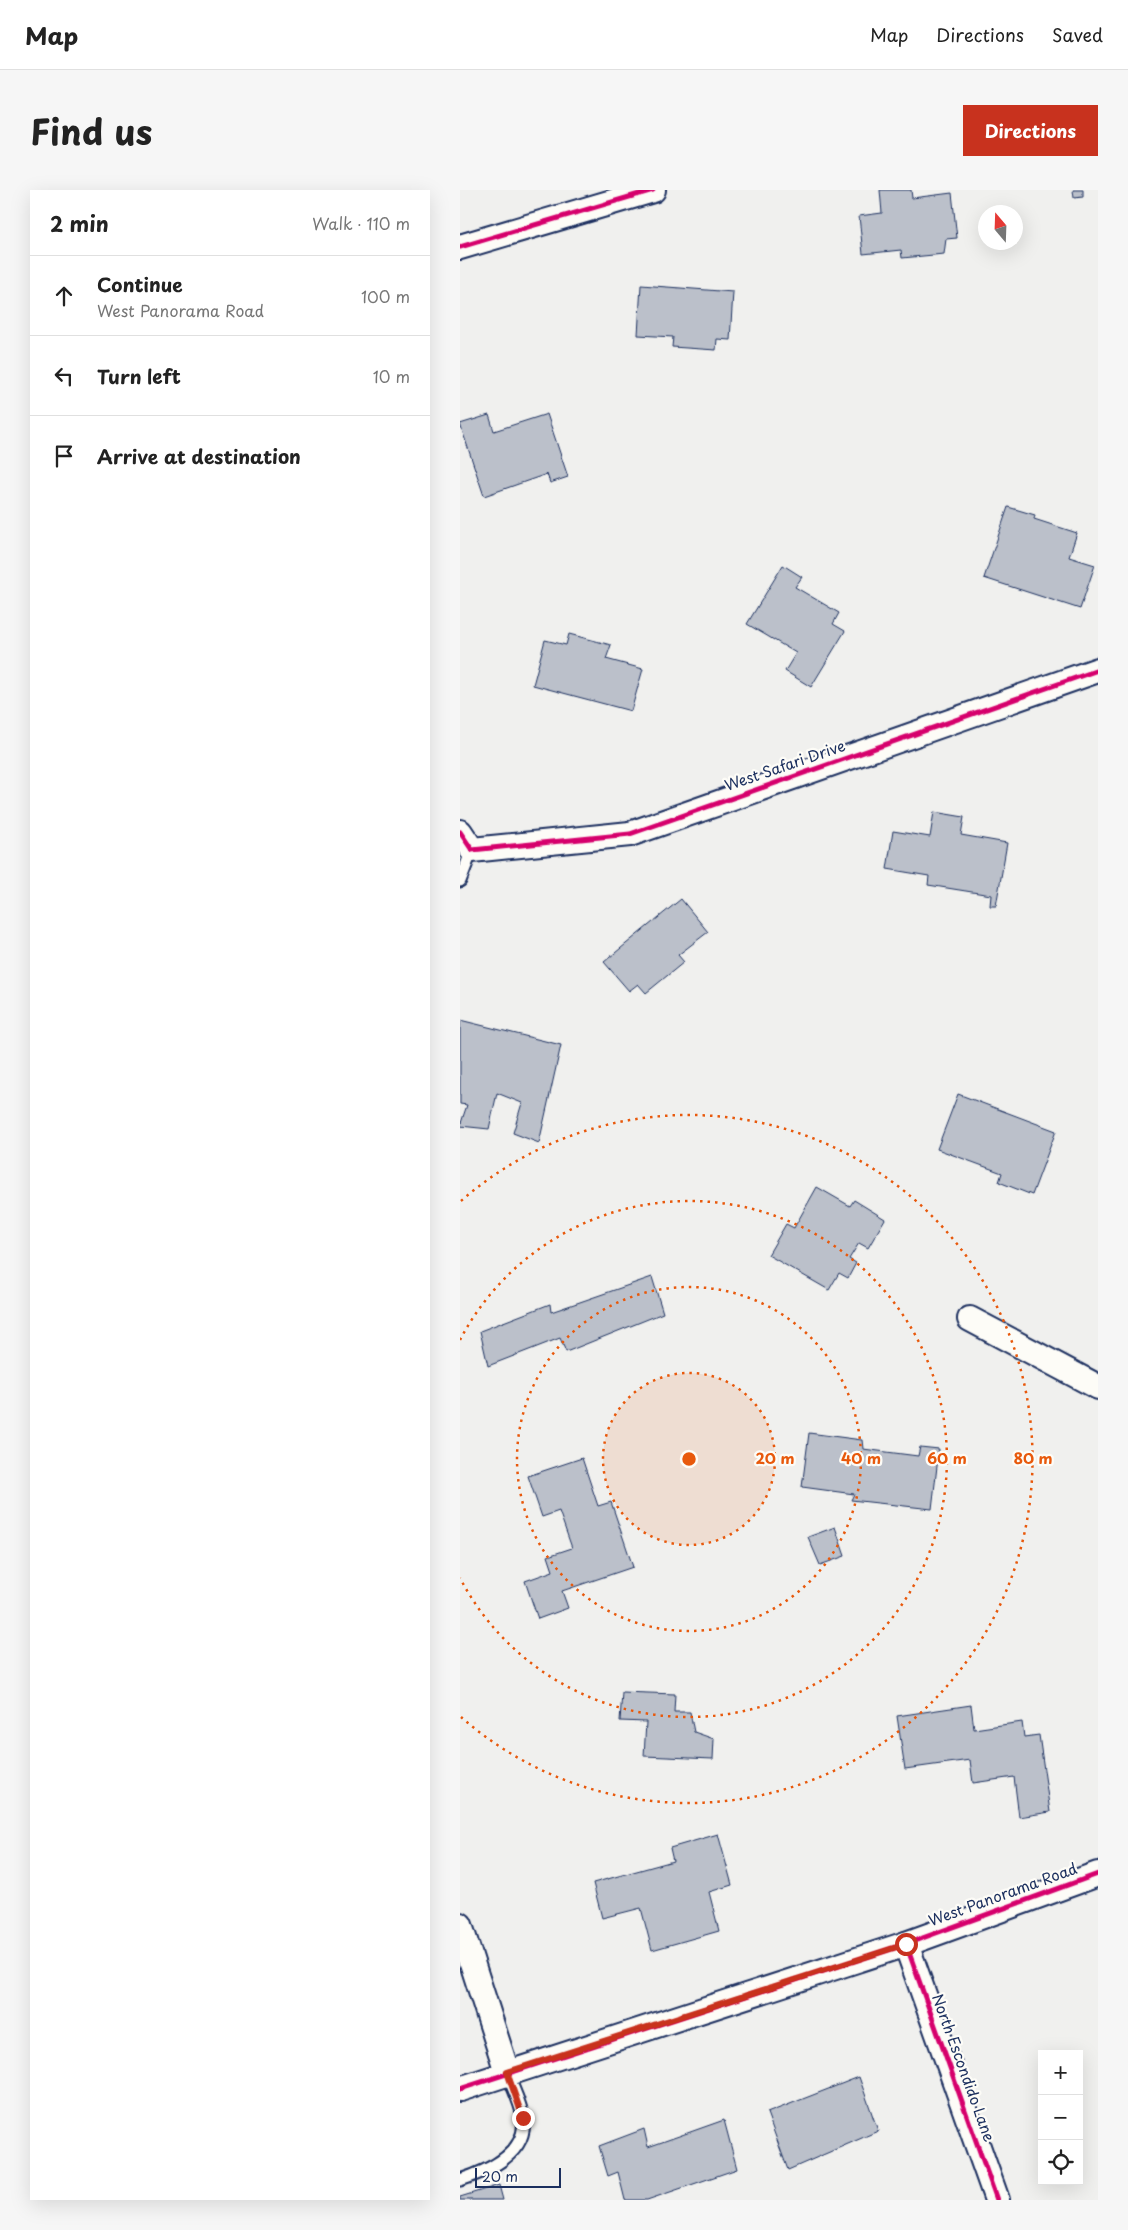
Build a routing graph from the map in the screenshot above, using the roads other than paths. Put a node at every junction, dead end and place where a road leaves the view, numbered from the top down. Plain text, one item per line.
1 (653, 190) edge
2 (460, 247) edge
3 (1098, 670) edge
4 (466, 841) edge
5 (460, 880) edge
6 (970, 1319) dead end
7 (1098, 1387) edge
8 (1098, 1874) edge
9 (460, 1925) edge
10 (906, 1944) junction
11 (507, 2072) junction
12 (460, 2089) edge
13 (460, 2180) edge
14 (997, 2200) edge

1 - 2 street
3 - 4 street, West Safari Drive
4 - 5 lane
6 - 7 street
8 - 10 street, West Panorama Road
9 - 11 street
10 - 11 street, West Panorama Road
10 - 14 street, North Escondido Lane
11 - 12 street, West Panorama Road
11 - 13 lane

